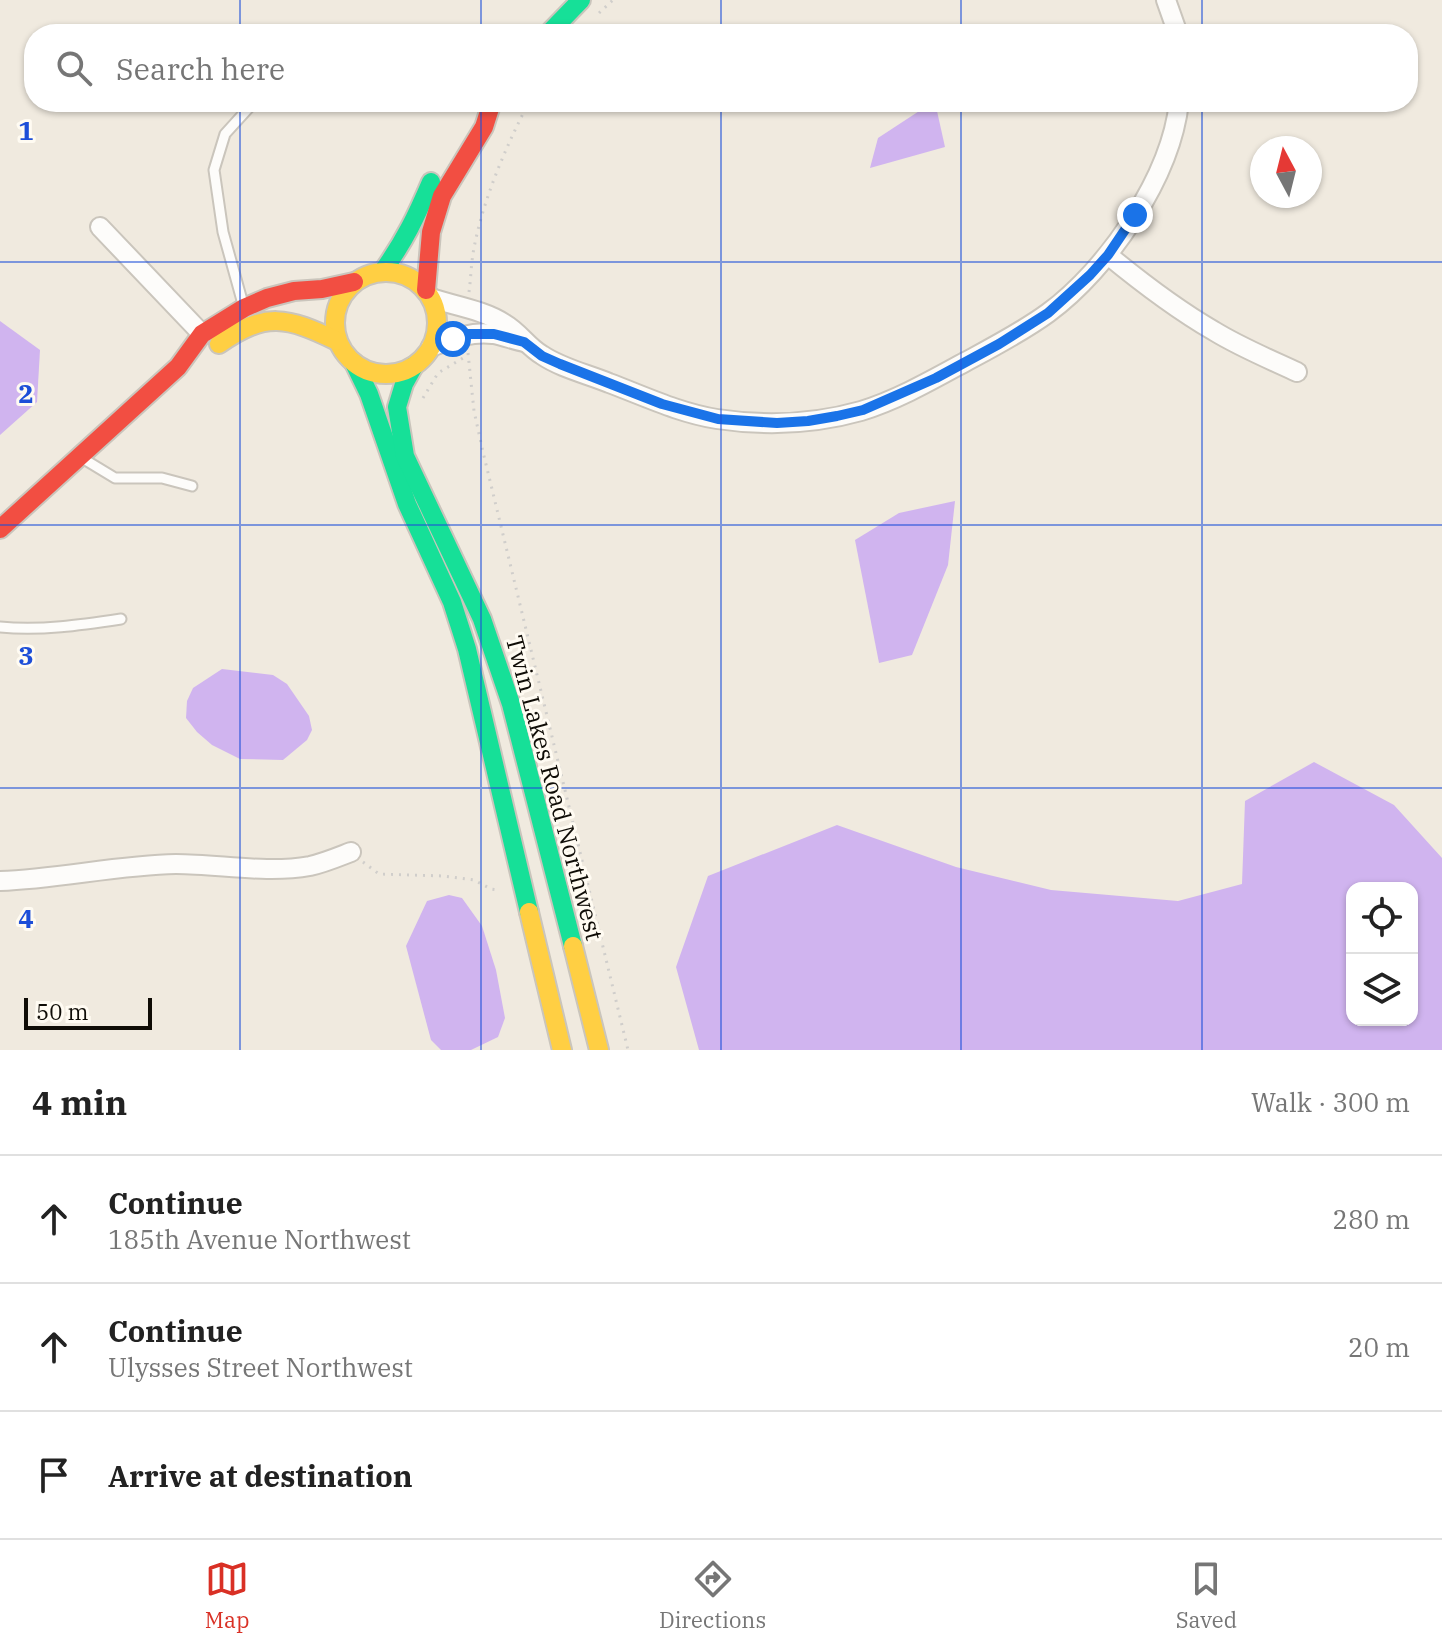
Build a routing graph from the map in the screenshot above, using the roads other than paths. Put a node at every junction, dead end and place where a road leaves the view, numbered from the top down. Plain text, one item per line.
1 (581, 0) edge
2 (1166, 0) edge
3 (558, 24) edge
4 (1174, 24) edge
5 (245, 112) edge
6 (478, 112) edge
7 (488, 112) edge
8 (1176, 112) edge
9 (100, 227) dead end
10 (1108, 255) junction
11 (383, 271) junction
12 (354, 282) junction
13 (428, 294) junction
14 (244, 308) junction
15 (202, 334) junction
16 (337, 341) junction
17 (524, 342) junction
18 (431, 347) junction
19 (354, 363) junction
20 (414, 366) junction
21 (178, 367) junction
22 (1297, 372) dead end
23 (79, 456) junction
24 (192, 486) dead end
25 (0, 529) edge
26 (121, 619) dead end
27 (0, 627) edge
28 (351, 852) road end
29 (0, 881) edge
30 (562, 1050) edge
31 (599, 1050) edge

1 - 3 main road
2 - 4 street
5 - 14 lane
6 - 11 main road
7 - 13 main road
8 - 10 street
9 - 15 street
10 - 17 street
10 - 22 street
11 - 12 main road
11 - 13 main road
12 - 14 main road
12 - 16 main road
13 - 17 street
13 - 18 main road
14 - 15 main road
15 - 21 main road
16 - 19 main road
16 - 21 main road
17 - 18 street
18 - 20 main road
19 - 20 main road
19 - 30 main road, Twin Lakes Road Northwest
20 - 31 main road, Twin Lakes Road Northwest
21 - 23 main road
23 - 24 lane
23 - 25 main road
26 - 27 lane
28 - 29 street

